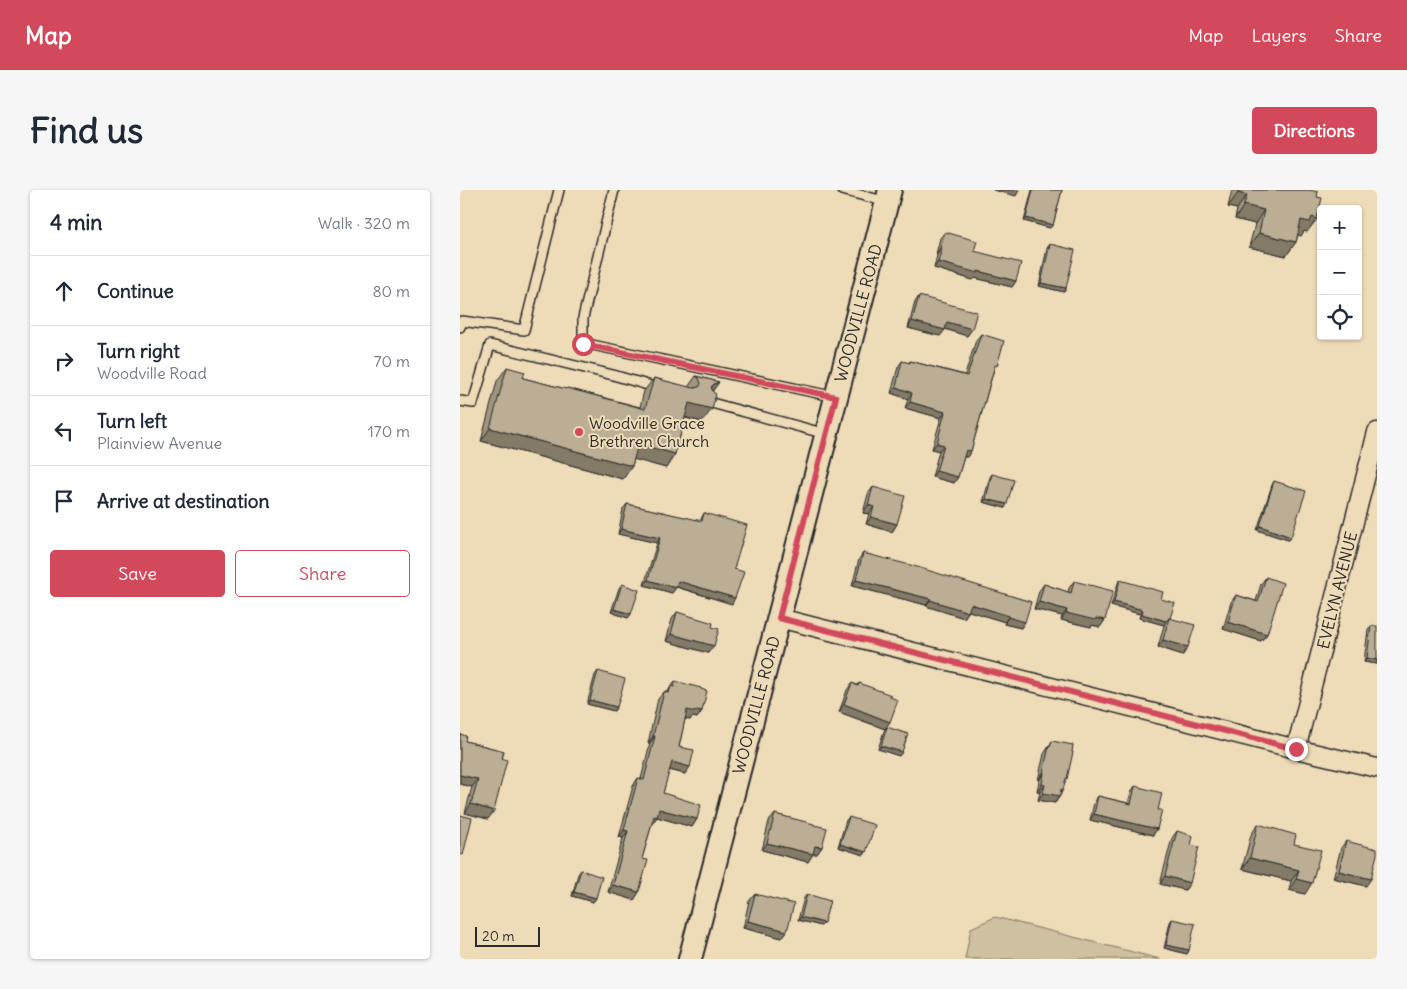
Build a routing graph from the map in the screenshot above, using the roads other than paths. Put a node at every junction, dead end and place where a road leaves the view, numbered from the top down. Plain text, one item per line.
1 (559, 190) edge
2 (614, 190) edge
3 (842, 190) edge
4 (889, 196) edge
5 (460, 327) edge
6 (667, 391) edge
7 (836, 397) junction
8 (460, 401) edge
9 (708, 402) edge
10 (1377, 432) edge
11 (826, 434) junction
12 (779, 618) junction
13 (1296, 749) junction
14 (1377, 768) edge
15 (690, 959) edge

1 - 5 lane
2 - 7 lane
3 - 4 lane
4 - 7 street, WOODVILLE ROAD
6 - 8 lane
7 - 11 street, WOODVILLE ROAD
9 - 11 lane
10 - 13 street, EVELYN AVENUE
11 - 12 street, WOODVILLE ROAD
12 - 13 street
12 - 15 street, WOODVILLE ROAD
13 - 14 street

